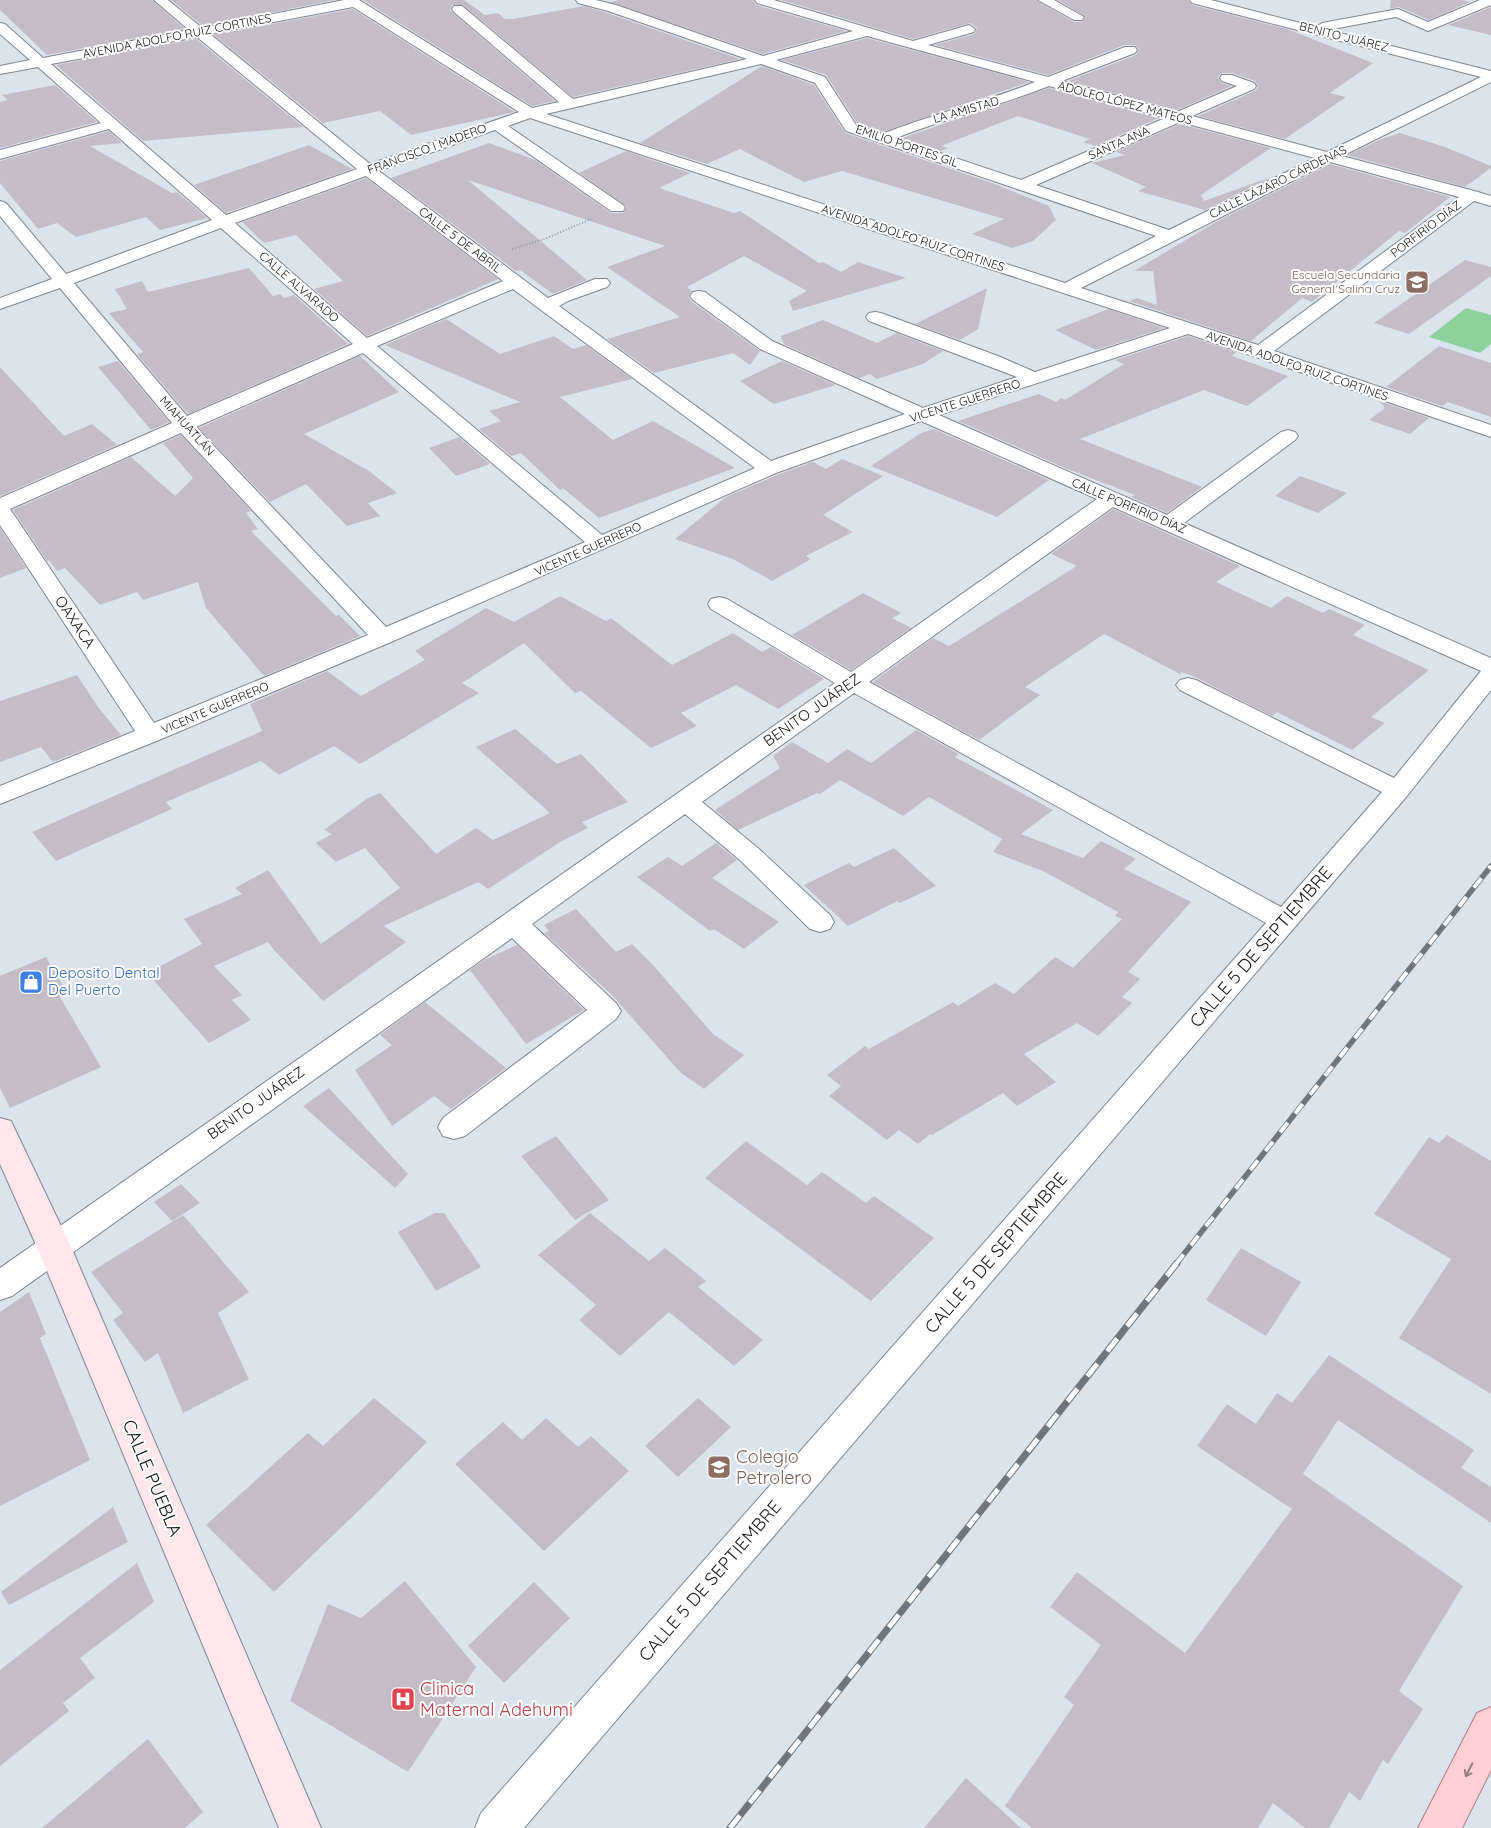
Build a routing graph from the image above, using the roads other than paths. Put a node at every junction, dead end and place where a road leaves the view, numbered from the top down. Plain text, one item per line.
1 (160, 0) edge
2 (582, 0) edge
3 (761, 0) edge
4 (1044, 0) edge
5 (1196, 0) edge
6 (1491, 0) edge
7 (352, 2) edge
8 (458, 9) dead end
9 (1078, 17) dead end
10 (0, 27) edge
11 (969, 29) dead end
12 (1311, 29) junction
13 (200, 32) junction
14 (866, 32) junction
15 (912, 45) junction
16 (1130, 50) dead end
17 (762, 60) junction
18 (39, 63) junction
19 (0, 70) edge
20 (1491, 76) edge
21 (1227, 78) dead end
22 (1049, 82) junction
23 (569, 103) junction
24 (530, 113) junction
25 (1177, 117) junction
26 (112, 124) junction
27 (496, 124) junction
28 (882, 139) junction
29 (0, 155) edge
30 (1331, 157) junction
31 (369, 171) junction
32 (1023, 185) junction
33 (1472, 196) junction
34 (1491, 201) edge
35 (0, 206) edge
36 (617, 208) road end
37 (225, 221) junction
38 (1168, 235) junction
39 (63, 281) junction
40 (515, 282) junction
41 (601, 283) dead end
42 (1066, 288) junction
43 (698, 296) dead end
44 (0, 304) edge
45 (548, 306) junction
46 (875, 317) dead end
47 (1186, 329) junction
48 (365, 344) junction
49 (1260, 352) junction
50 (1034, 378) junction
51 (923, 414) junction
52 (184, 425) junction
53 (1491, 431) edge
54 (1288, 436) dead end
55 (769, 469) junction
56 (1111, 499) junction
57 (0, 508) edge
58 (1170, 523) junction
59 (600, 544) junction
60 (719, 604) dead end
61 (383, 637) junction
62 (1491, 667) edge
63 (1491, 674) edge
64 (851, 682) junction
65 (1188, 685) dead end
66 (150, 735) junction
67 (1398, 790) junction
68 (0, 796) edge
69 (684, 800) junction
70 (1284, 921) junction
71 (513, 922) junction
72 (820, 922) dead end
73 (454, 1128) dead end
74 (0, 1130) edge
75 (54, 1247) junction
76 (0, 1286) edge
77 (1491, 1727) edge
78 (300, 1828) edge
79 (496, 1828) edge
80 (1439, 1828) edge

1 - 13 street, CALLE 5 DE ABRIL
2 - 17 street, EMILIO PORTES GIL
3 - 14 street, ADOLFO LÓPEZ MATEOS
4 - 9 street
5 - 12 street, BENITO JUÁREZ
6 - 12 street
7 - 13 street, AVENIDA ADOLFO RUIZ CORTINES
7 - 24 street, AVENIDA ADOLFO RUIZ CORTINES
8 - 23 street
10 - 18 street, CALLE ALVARADO
11 - 15 street
12 - 20 street, BENITO JUÁREZ
13 - 18 street, AVENIDA ADOLFO RUIZ CORTINES
13 - 31 street, CALLE 5 DE ABRIL
14 - 15 street, ADOLFO LÓPEZ MATEOS
14 - 17 street, FRANCISCO I MADERO
15 - 22 street, ADOLFO LÓPEZ MATEOS
16 - 22 street, LA AMISTAD
17 - 23 street, FRANCISCO I MADERO
17 - 28 street, EMILIO PORTES GIL
18 - 19 street, AVENIDA ADOLFO RUIZ CORTINES
18 - 26 street, CALLE ALVARADO
20 - 30 street, CALLE LÁZARO CÁRDENAS
21 - 25 street, SANTA ANA
22 - 25 street, ADOLFO LÓPEZ MATEOS
22 - 28 street, LA AMISTAD
23 - 24 street, FRANCISCO I MADERO
24 - 27 street, FRANCISCO I MADERO
24 - 42 street, AVENIDA ADOLFO RUIZ CORTINES
25 - 30 street, ADOLFO LÓPEZ MATEOS
25 - 32 street, SANTA ANA
26 - 29 street
26 - 37 street, CALLE ALVARADO
27 - 31 street, FRANCISCO I MADERO
27 - 36 street
28 - 32 street, EMILIO PORTES GIL
30 - 33 street, ADOLFO LÓPEZ MATEOS
30 - 38 street, CALLE LÁZARO CÁRDENAS
31 - 37 street, FRANCISCO I MADERO
31 - 40 street, CALLE 5 DE ABRIL
32 - 38 street, EMILIO PORTES GIL
33 - 34 street, ADOLFO LÓPEZ MATEOS
33 - 49 street, PORFIRIO DÍAZ
35 - 39 street, MIAHUATLÁN
37 - 39 street, FRANCISCO I MADERO
37 - 48 street, CALLE ALVARADO
38 - 42 street, CALLE LÁZARO CÁRDENAS
39 - 44 street, FRANCISCO I MADERO
39 - 52 street, MIAHUATLÁN
40 - 45 street, CALLE 5 DE ABRIL
40 - 48 street
41 - 45 street
42 - 47 street, AVENIDA ADOLFO RUIZ CORTINES
43 - 51 street, CALLE PORFIRIO DÍAZ
45 - 55 street, CALLE 5 DE ABRIL
46 - 50 street
47 - 49 street, AVENIDA ADOLFO RUIZ CORTINES
47 - 50 street, VICENTE GUERRERO
48 - 52 street
48 - 59 street, CALLE ALVARADO
49 - 53 street, AVENIDA ADOLFO RUIZ CORTINES
50 - 51 street, VICENTE GUERRERO
51 - 55 street, VICENTE GUERRERO
51 - 56 street, CALLE PORFIRIO DÍAZ
52 - 57 street
52 - 61 street, MIAHUATLÁN
54 - 58 street
55 - 59 street, VICENTE GUERRERO
56 - 58 street, CALLE PORFIRIO DÍAZ
56 - 64 street, BENITO JUÁREZ
57 - 66 street, OAXACA
58 - 62 street, CALLE PORFIRIO DÍAZ
59 - 61 street, VICENTE GUERRERO
60 - 64 street
61 - 66 street, VICENTE GUERRERO
63 - 67 street, CALLE 5 DE SEPTIEMBRE
64 - 69 street, BENITO JUÁREZ
64 - 70 street
65 - 67 street
66 - 68 street, VICENTE GUERRERO
67 - 70 street, CALLE 5 DE SEPTIEMBRE
69 - 71 street, BENITO JUÁREZ
69 - 72 street
70 - 79 street, CALLE 5 DE SEPTIEMBRE
71 - 73 street
71 - 75 street, BENITO JUÁREZ
74 - 75 street, CALLE PUEBLA
75 - 76 street, BENITO JUÁREZ
75 - 78 street, CALLE PUEBLA
77 -> 80 main road

